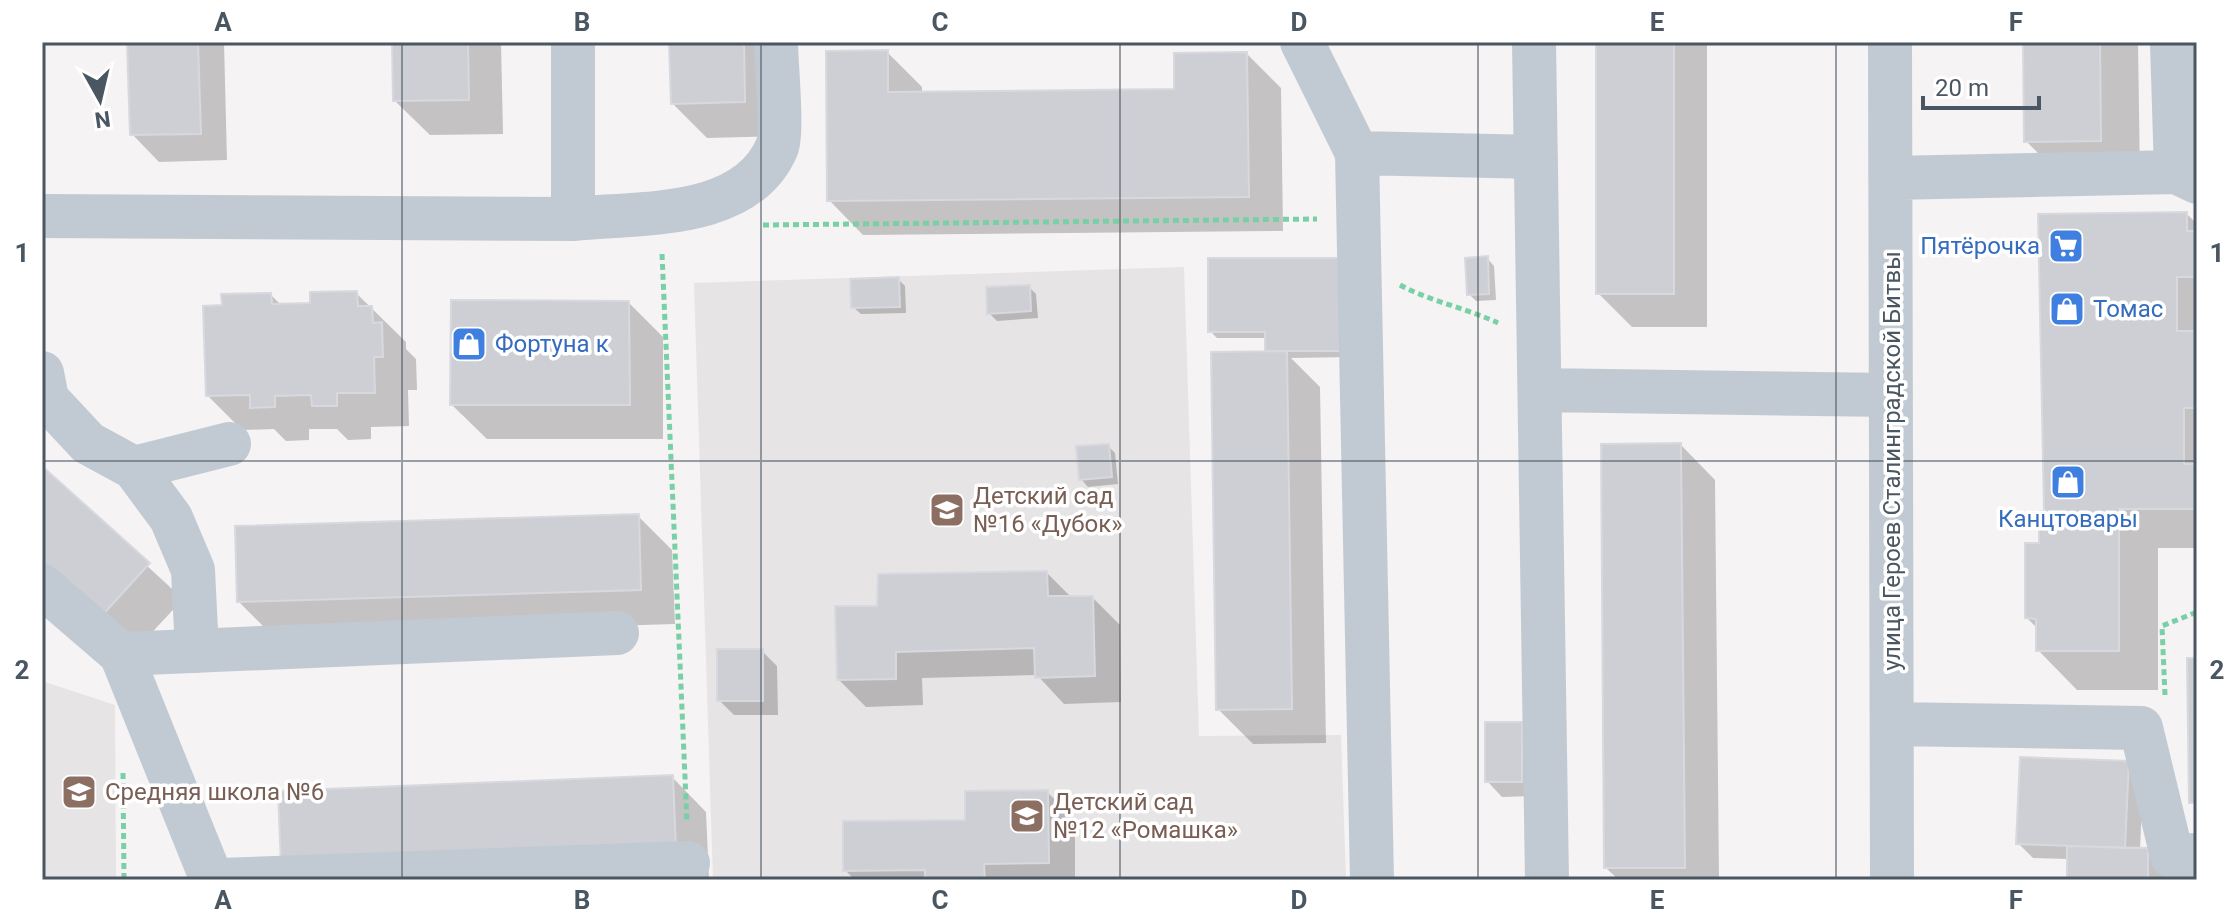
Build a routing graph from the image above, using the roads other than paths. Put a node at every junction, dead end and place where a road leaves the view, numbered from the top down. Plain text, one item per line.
1 (573, 42) edge
2 (776, 42) edge
3 (1302, 42) edge
4 (1534, 42) edge
5 (1890, 42) edge
6 (2172, 42) edge
7 (2186, 119) edge
8 (1357, 153) junction
9 (1536, 157) junction
10 (2186, 177) edge
11 (1891, 178) junction
12 (42, 216) edge
13 (573, 219) junction
14 (42, 373) edge
15 (1540, 390) junction
16 (1891, 395) junction
17 (229, 444) dead end
18 (134, 468) junction
19 (42, 586) edge
20 (617, 633) dead end
21 (197, 651) junction
22 (121, 654) junction
23 (1892, 724) junction
24 (688, 863) road end
25 (2180, 864) edge
26 (212, 880) edge
27 (220, 880) edge
28 (1372, 880) edge
29 (1547, 880) edge
30 (1892, 880) edge

1 - 13 street
2 - 13 street
3 - 8 street
4 - 9 street
5 - 11 street, улица Героев Сталинградской Битвы
6 - 7 street
7 - 10 street
8 - 9 street
8 - 28 street
9 - 15 street
10 - 11 street
11 - 16 street, улица Героев Сталинградской Битвы
12 - 13 street
14 - 18 street
15 - 16 street
15 - 29 street
16 - 23 street, улица Героев Сталинградской Битвы
17 - 18 street
18 - 21 street
19 - 22 street
20 - 21 street
21 - 22 street
22 - 26 street
23 - 25 street
23 - 30 street, улица Героев Сталинградской Битвы
24 - 27 street

